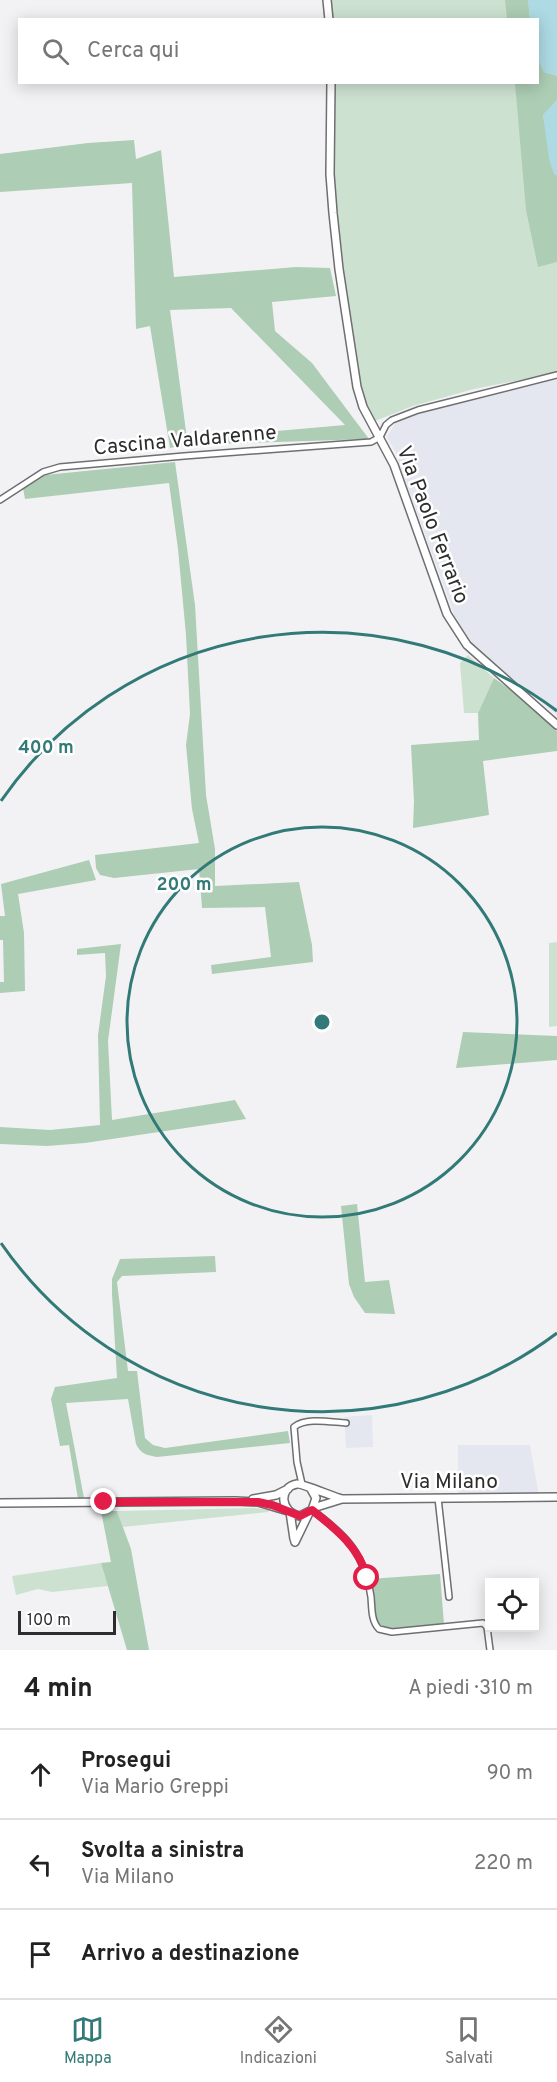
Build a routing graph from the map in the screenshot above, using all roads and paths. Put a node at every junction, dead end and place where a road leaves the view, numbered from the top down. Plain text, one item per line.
1 (327, 0) edge
2 (328, 18) edge
3 (331, 84) edge
4 (557, 375) edge
5 (380, 437) junction
6 (0, 500) edge
7 (557, 725) edge
8 (346, 1423) dead end
9 (302, 1484) junction
10 (288, 1489) junction
11 (311, 1489) junction
12 (557, 1497) edge
13 (438, 1498) junction
14 (342, 1499) junction
15 (235, 1501) junction
16 (0, 1503) edge
17 (311, 1510) junction
18 (289, 1512) junction
19 (449, 1597) dead end
20 (490, 1650) edge

1 - 2 street
3 - 5 street, Via Paolo Ferrario
4 - 5 street
5 - 6 street, Cascina Valdarenne
5 - 7 street, Via Paolo Ferrario
8 - 9 street
9 - 10 street
9 - 11 street
10 - 15 street
10 - 18 street
11 - 14 street, Via Milano
11 - 17 street
12 - 13 street, Via Milano
13 - 14 street, Via Milano
13 - 19 street
14 - 17 street, Via Milano
15 - 16 street
15 - 18 street
17 - 18 street
17 - 18 street
17 - 20 street

